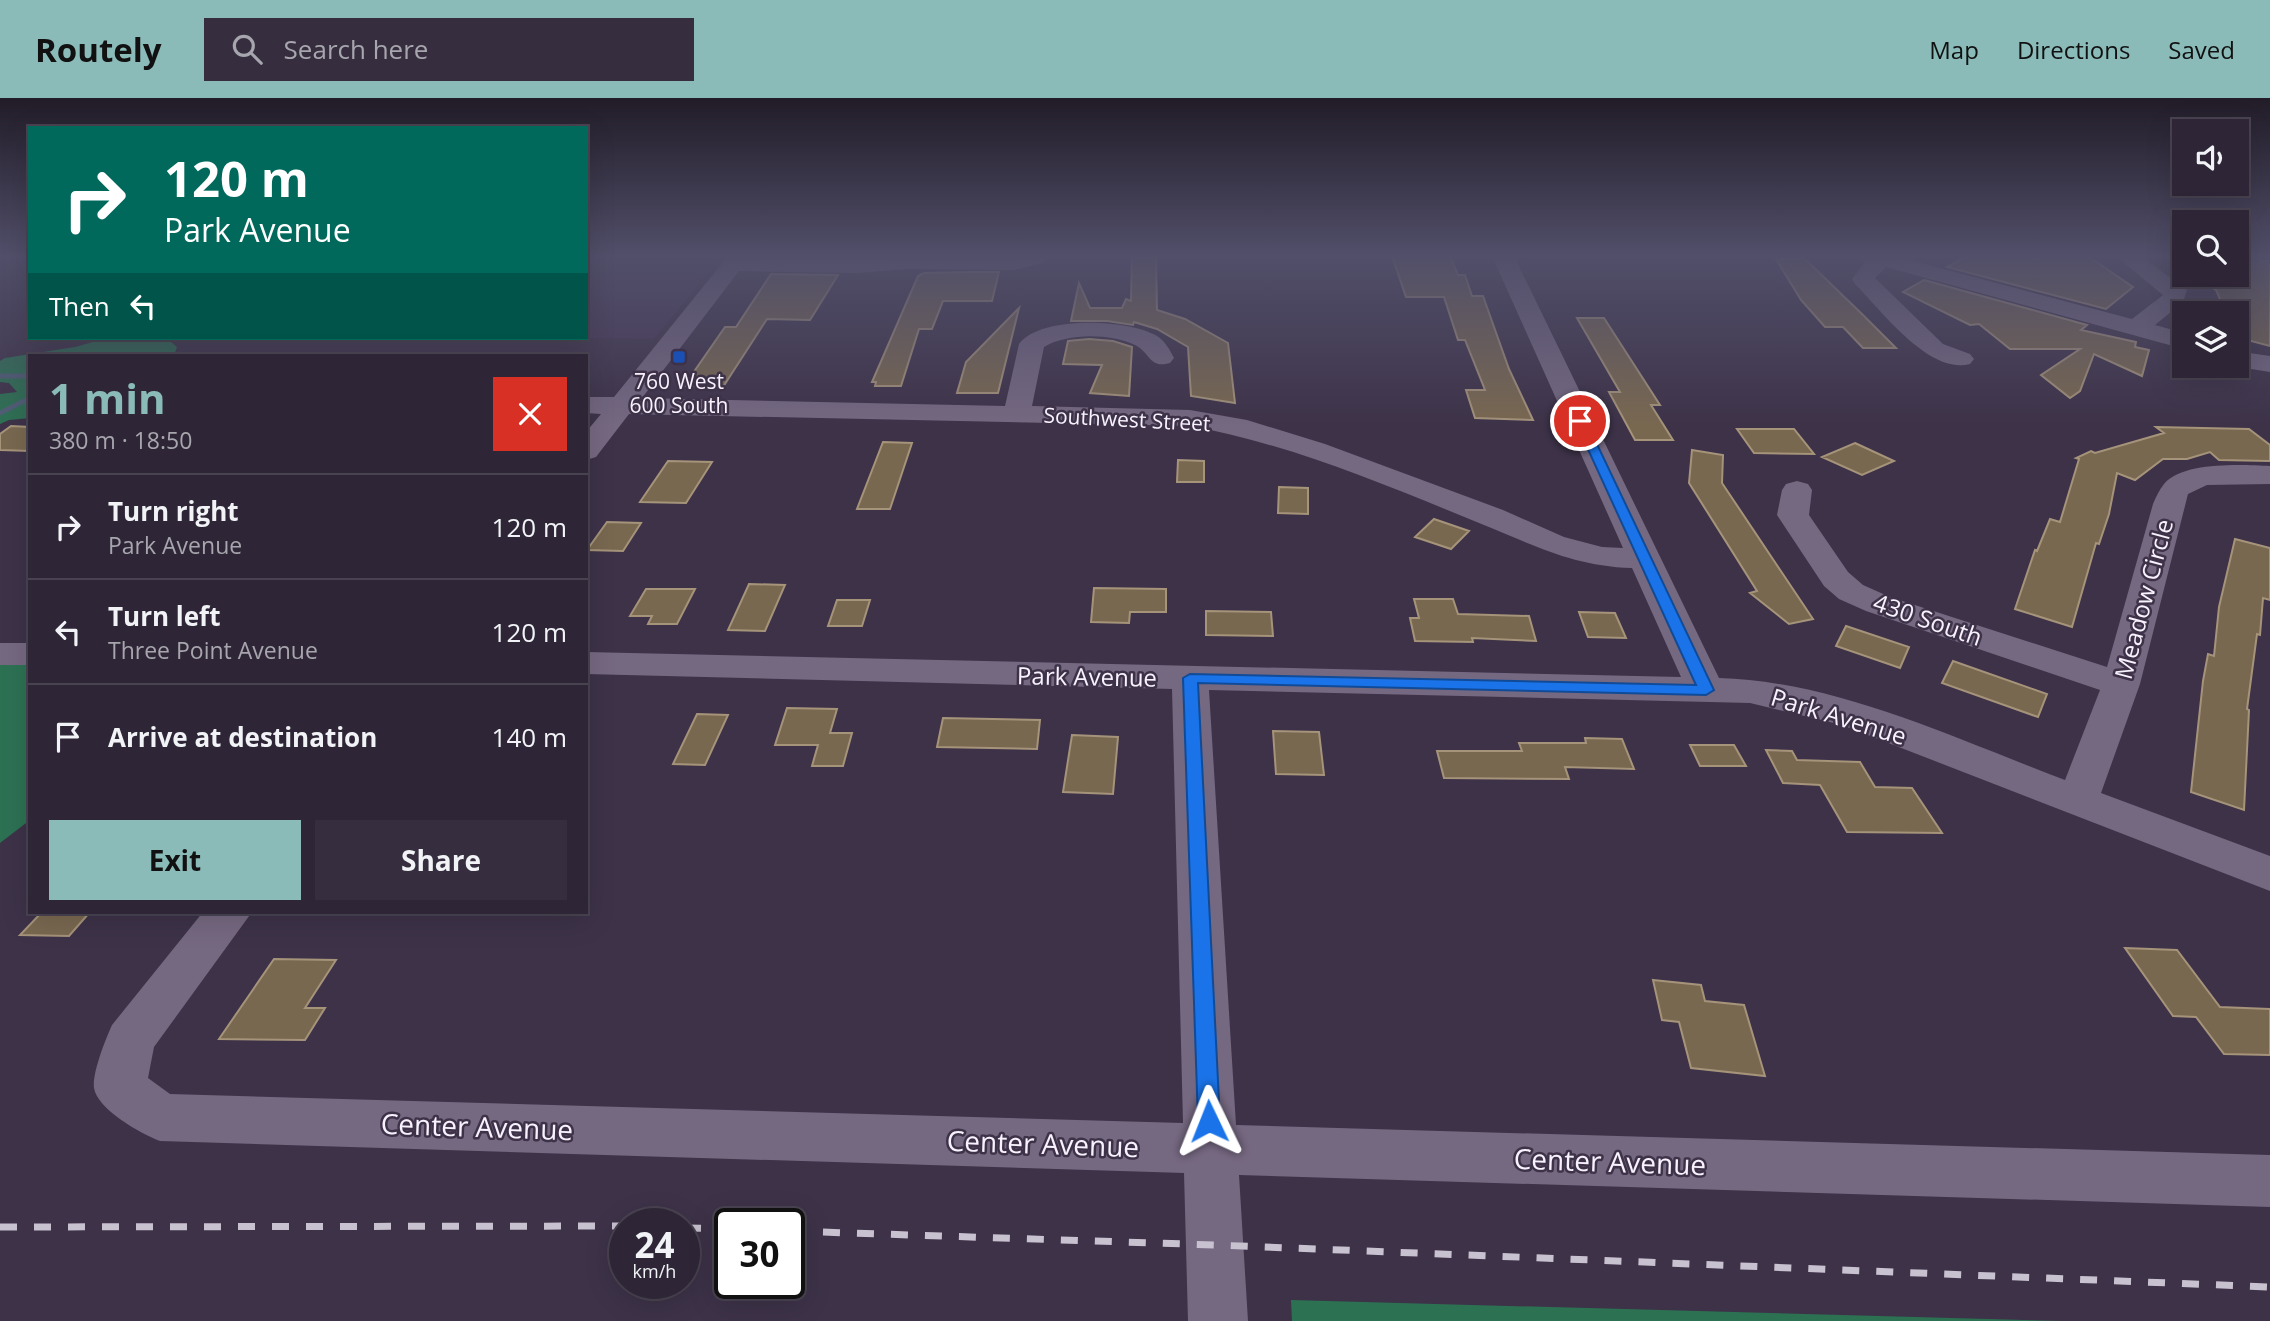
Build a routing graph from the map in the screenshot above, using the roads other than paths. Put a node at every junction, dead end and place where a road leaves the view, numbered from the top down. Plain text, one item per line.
1 (695, 313) edge
2 (1530, 313) edge
3 (1898, 313) edge
4 (2085, 313) edge
5 (2155, 313) edge
6 (2138, 327) junction
7 (2172, 337) edge
8 (1153, 349) dead end
9 (1961, 359) dead end
10 (2249, 361) edge
11 (2270, 364) edge
12 (588, 405) edge
13 (622, 406) junction
14 (1017, 414) junction
15 (588, 448) edge
16 (2270, 475) edge
17 (1797, 490) dead end
18 (1645, 559) junction
19 (0, 654) edge
20 (28, 654) edge
21 (588, 663) edge
22 (1190, 678) junction
23 (2121, 684) junction
24 (1706, 690) junction
25 (2078, 800) junction
26 (2270, 873) edge
27 (227, 914) edge
28 (1210, 1148) junction
29 (2270, 1181) edge
30 (1218, 1321) edge

1 - 13 street
2 - 18 street
3 - 9 street
4 - 6 street
5 - 6 street
6 - 7 street
8 - 14 street
10 - 11 street
12 - 13 street, Southwest Street
13 - 14 street, Southwest Street
13 - 15 street
14 - 18 street, Southwest Street
16 - 23 street, Meadow Circle
17 - 23 street, 430 South
18 - 24 street
19 - 20 street
21 - 22 street, Park Avenue
22 - 24 street, Park Avenue
22 - 28 street
23 - 25 street, Meadow Circle
24 - 25 street, Park Avenue
25 - 26 street, Park Avenue
27 - 28 street, Center Avenue
28 - 29 street, Center Avenue
28 - 30 street

